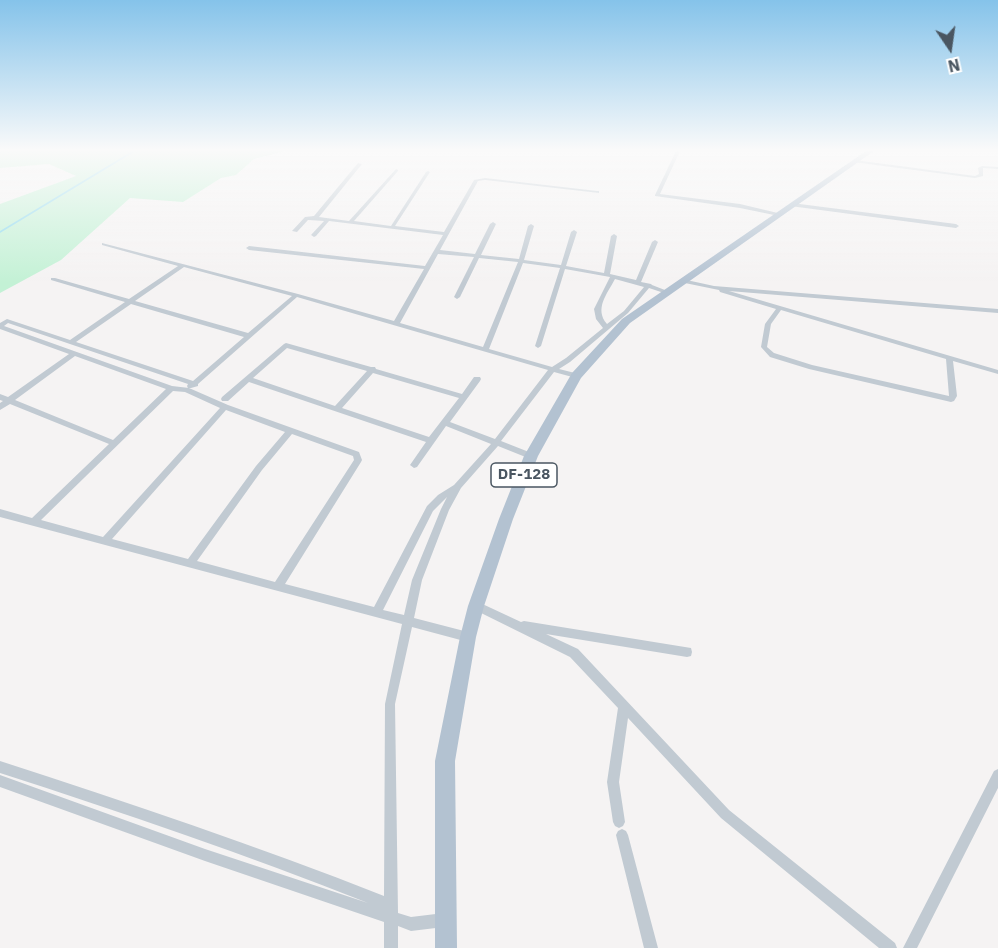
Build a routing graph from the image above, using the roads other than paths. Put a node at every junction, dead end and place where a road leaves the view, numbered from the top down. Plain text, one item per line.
1 (334, 195) edge
2 (374, 195) edge
3 (413, 195) edge
4 (467, 195) edge
5 (659, 195) edge
6 (806, 195) edge
7 (792, 205) junction
8 (779, 214) junction
9 (315, 218) junction
10 (327, 219) junction
11 (351, 221) junction
12 (493, 224) dead end
13 (393, 226) junction
14 (531, 226) dead end
15 (956, 226) dead end
16 (295, 231) dead end
17 (574, 232) dead end
18 (445, 234) junction
19 (314, 235) dead end
20 (614, 236) dead end
21 (655, 242) dead end
22 (104, 244) dead end
23 (249, 248) dead end
24 (438, 252) junction
25 (475, 256) junction
26 (521, 261) junction
27 (183, 265) junction
28 (564, 266) junction
29 (428, 268) junction
30 (610, 275) junction
31 (53, 279) dead end
32 (682, 281) junction
33 (638, 282) junction
34 (649, 285) junction
35 (714, 288) junction
36 (667, 292) junction
37 (296, 295) junction
38 (457, 297) dead end
39 (132, 300) junction
40 (780, 308) junction
41 (998, 311) edge
42 (396, 324) junction
43 (0, 326) edge
44 (606, 327) junction
45 (249, 336) junction
46 (73, 341) junction
47 (538, 346) dead end
48 (486, 349) junction
49 (75, 353) junction
50 (949, 358) junction
51 (373, 369) junction
52 (553, 369) junction
53 (998, 372) edge
54 (576, 376) junction
55 (248, 379) junction
56 (477, 379) dead end
57 (195, 384) junction
58 (171, 388) junction
59 (186, 390) junction
60 (464, 396) junction
61 (4, 399) edge
62 (225, 403) junction
63 (0, 407) edge
64 (337, 409) junction
65 (445, 423) junction
66 (291, 430) junction
67 (431, 441) junction
68 (114, 443) junction
69 (495, 444) junction
70 (531, 456) junction
71 (414, 465) dead end
72 (458, 486) junction
73 (0, 513) edge
74 (34, 522) junction
75 (105, 541) junction
76 (190, 564) junction
77 (278, 586) junction
78 (476, 606) junction
79 (377, 612) junction
80 (408, 620) junction
81 (515, 625) junction
82 (468, 637) junction
83 (687, 652) dead end
84 (624, 706) junction
85 (0, 767) edge
86 (998, 775) edge
87 (0, 781) edge
88 (390, 911) junction
89 (444, 920) junction
90 (391, 948) edge
91 (446, 948) edge
92 (651, 948) edge
93 (890, 948) edge
94 (910, 948) edge

1 - 9 street
2 - 11 street
3 - 13 street
4 - 18 street
5 - 8 street
6 - 7 main road, DF-128 / DF-128
7 - 8 main road, DF-128 / DF-128
7 - 15 street
8 - 32 main road, DF-128 / DF-128
9 - 10 street
9 - 16 street
10 - 11 street
10 - 19 street
11 - 13 street
12 - 25 street
13 - 18 street
14 - 26 street
17 - 28 street
18 - 24 street
20 - 30 street
21 - 33 street
22 - 27 street
23 - 29 street
24 - 25 street
24 - 29 street
25 - 26 street
25 - 38 street
26 - 28 street
26 - 48 street
27 - 37 street
27 - 39 street
28 - 30 street
28 - 47 street
29 - 42 street
30 - 33 street
30 - 44 street
31 - 39 street
32 - 35 street
32 - 36 main road, DF-128 / DF-128
33 - 34 street
34 - 36 street
34 - 44 street
35 - 40 street
35 - 41 street
36 - 54 main road, DF-128 / DF-128
37 - 42 street
37 - 45 street
39 - 45 street
39 - 46 street
40 - 50 street
40 - 50 street
42 - 48 street
43 - 46 street
43 - 49 street
44 - 52 street
45 - 57 street
46 - 57 street
48 - 52 street
49 - 58 street
49 - 61 street
50 - 53 street
51 - 55 street
51 - 60 street
51 - 64 street
52 - 54 street
52 - 69 street
54 - 70 main road, DF-128 / DF-128
55 - 62 street
55 - 64 street
56 - 60 street
57 - 59 street
58 - 59 street
58 - 68 street
59 - 62 street
60 - 65 street
61 - 63 street
61 - 68 street
62 - 66 street
62 - 75 street
64 - 67 street
65 - 67 street
65 - 69 street
66 - 76 street
66 - 77 street
67 - 71 street
68 - 74 street
69 - 70 street
69 - 72 street
70 - 78 main road, DF-128 / DF-128
72 - 79 street
72 - 80 street
73 - 74 street
74 - 75 street
75 - 76 street
76 - 77 street
77 - 79 street
78 - 81 street
78 - 82 main road, DF-128 / DF-128
79 - 80 street
80 - 82 street
80 - 88 street
81 - 83 street
81 - 84 street
82 - 89 main road, DF-128 / DF-128
84 - 92 street
84 - 93 street
85 - 88 street
86 - 94 street
87 - 88 street
88 - 89 street
88 - 90 street
89 - 91 main road, DF-128 / DF-128

